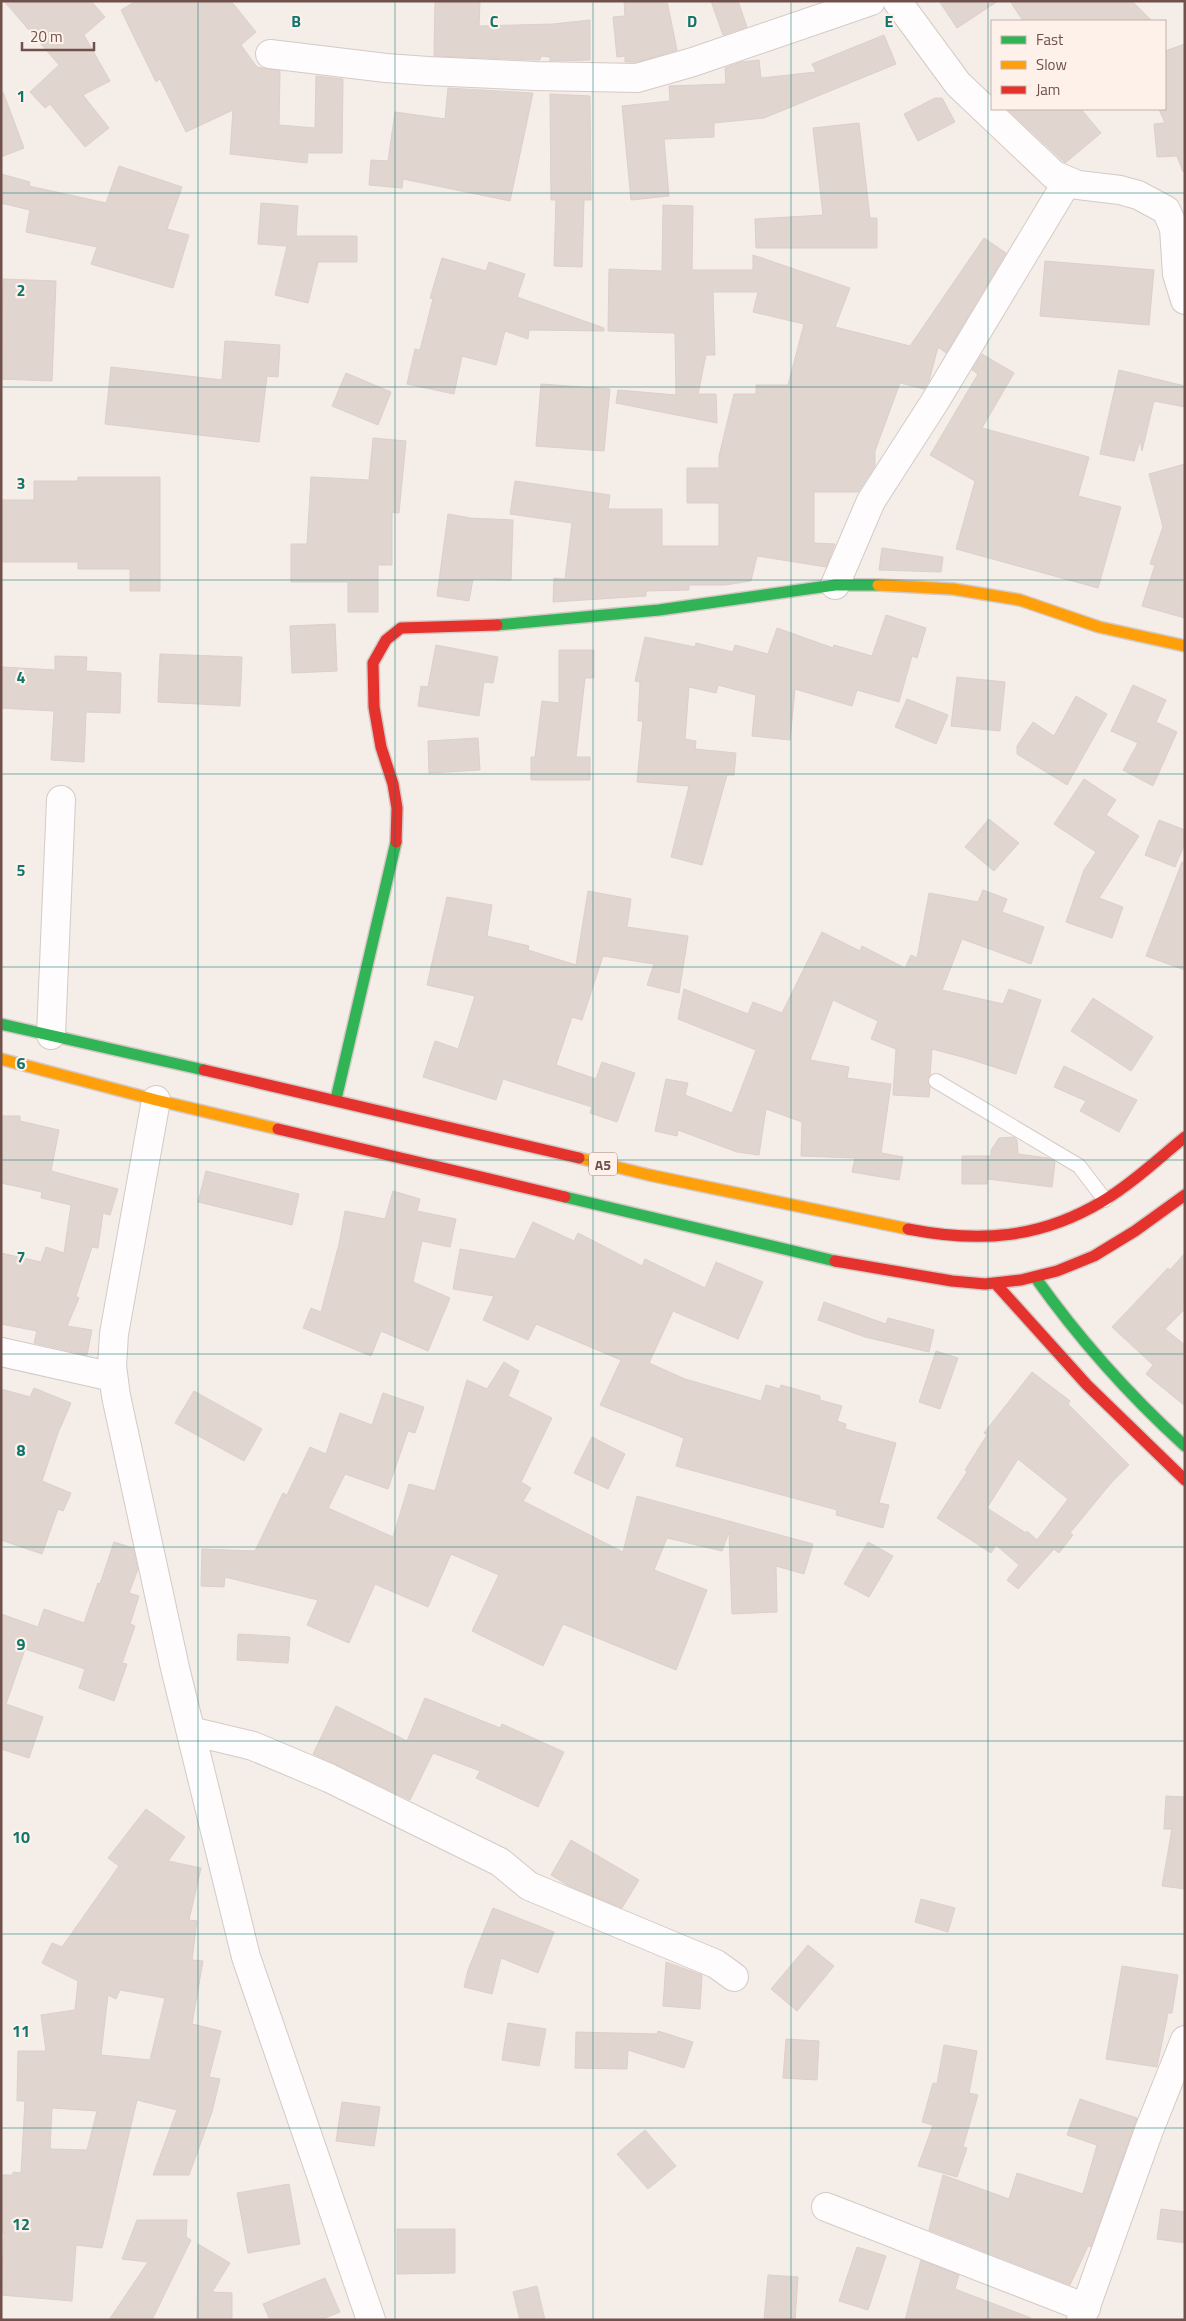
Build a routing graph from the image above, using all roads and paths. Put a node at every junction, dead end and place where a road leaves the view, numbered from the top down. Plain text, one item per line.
1 (871, 1) edge
2 (897, 1) edge
3 (270, 54) dead end
4 (1067, 182) junction
5 (1175, 208) edge
6 (1185, 300) edge
7 (835, 585) junction
8 (1185, 646) edge
9 (61, 800) dead end
10 (1, 1024) edge
11 (51, 1035) junction
12 (1, 1059) edge
13 (936, 1081) dead end
14 (336, 1098) junction
15 (156, 1100) junction
16 (1185, 1137) edge
17 (1185, 1195) edge
18 (1105, 1200) junction
19 (1034, 1277) junction
20 (996, 1283) junction
21 (1, 1352) edge
22 (113, 1377) junction
23 (1185, 1446) edge
24 (1185, 1480) edge
25 (191, 1731) junction
26 (734, 1977) dead end
27 (1185, 2040) edge
28 (826, 2207) dead end
29 (1083, 2314) edge
30 (371, 2320) edge

1 - 3 street
2 - 4 street
4 - 5 street
4 - 7 street
5 - 6 street
7 - 8 main road
7 - 14 main road
9 - 11 street
10 - 11 main road, A5
11 - 14 main road, A5
12 - 15 main road
13 - 18 lane
14 - 18 main road, A5
15 - 20 main road
15 - 22 street
16 - 18 main road, A5
17 - 19 main road
19 - 20 main road
19 - 23 main road
20 - 24 main road
21 - 22 street
22 - 25 street
25 - 26 street
25 - 30 street
27 - 29 street
28 - 29 street

